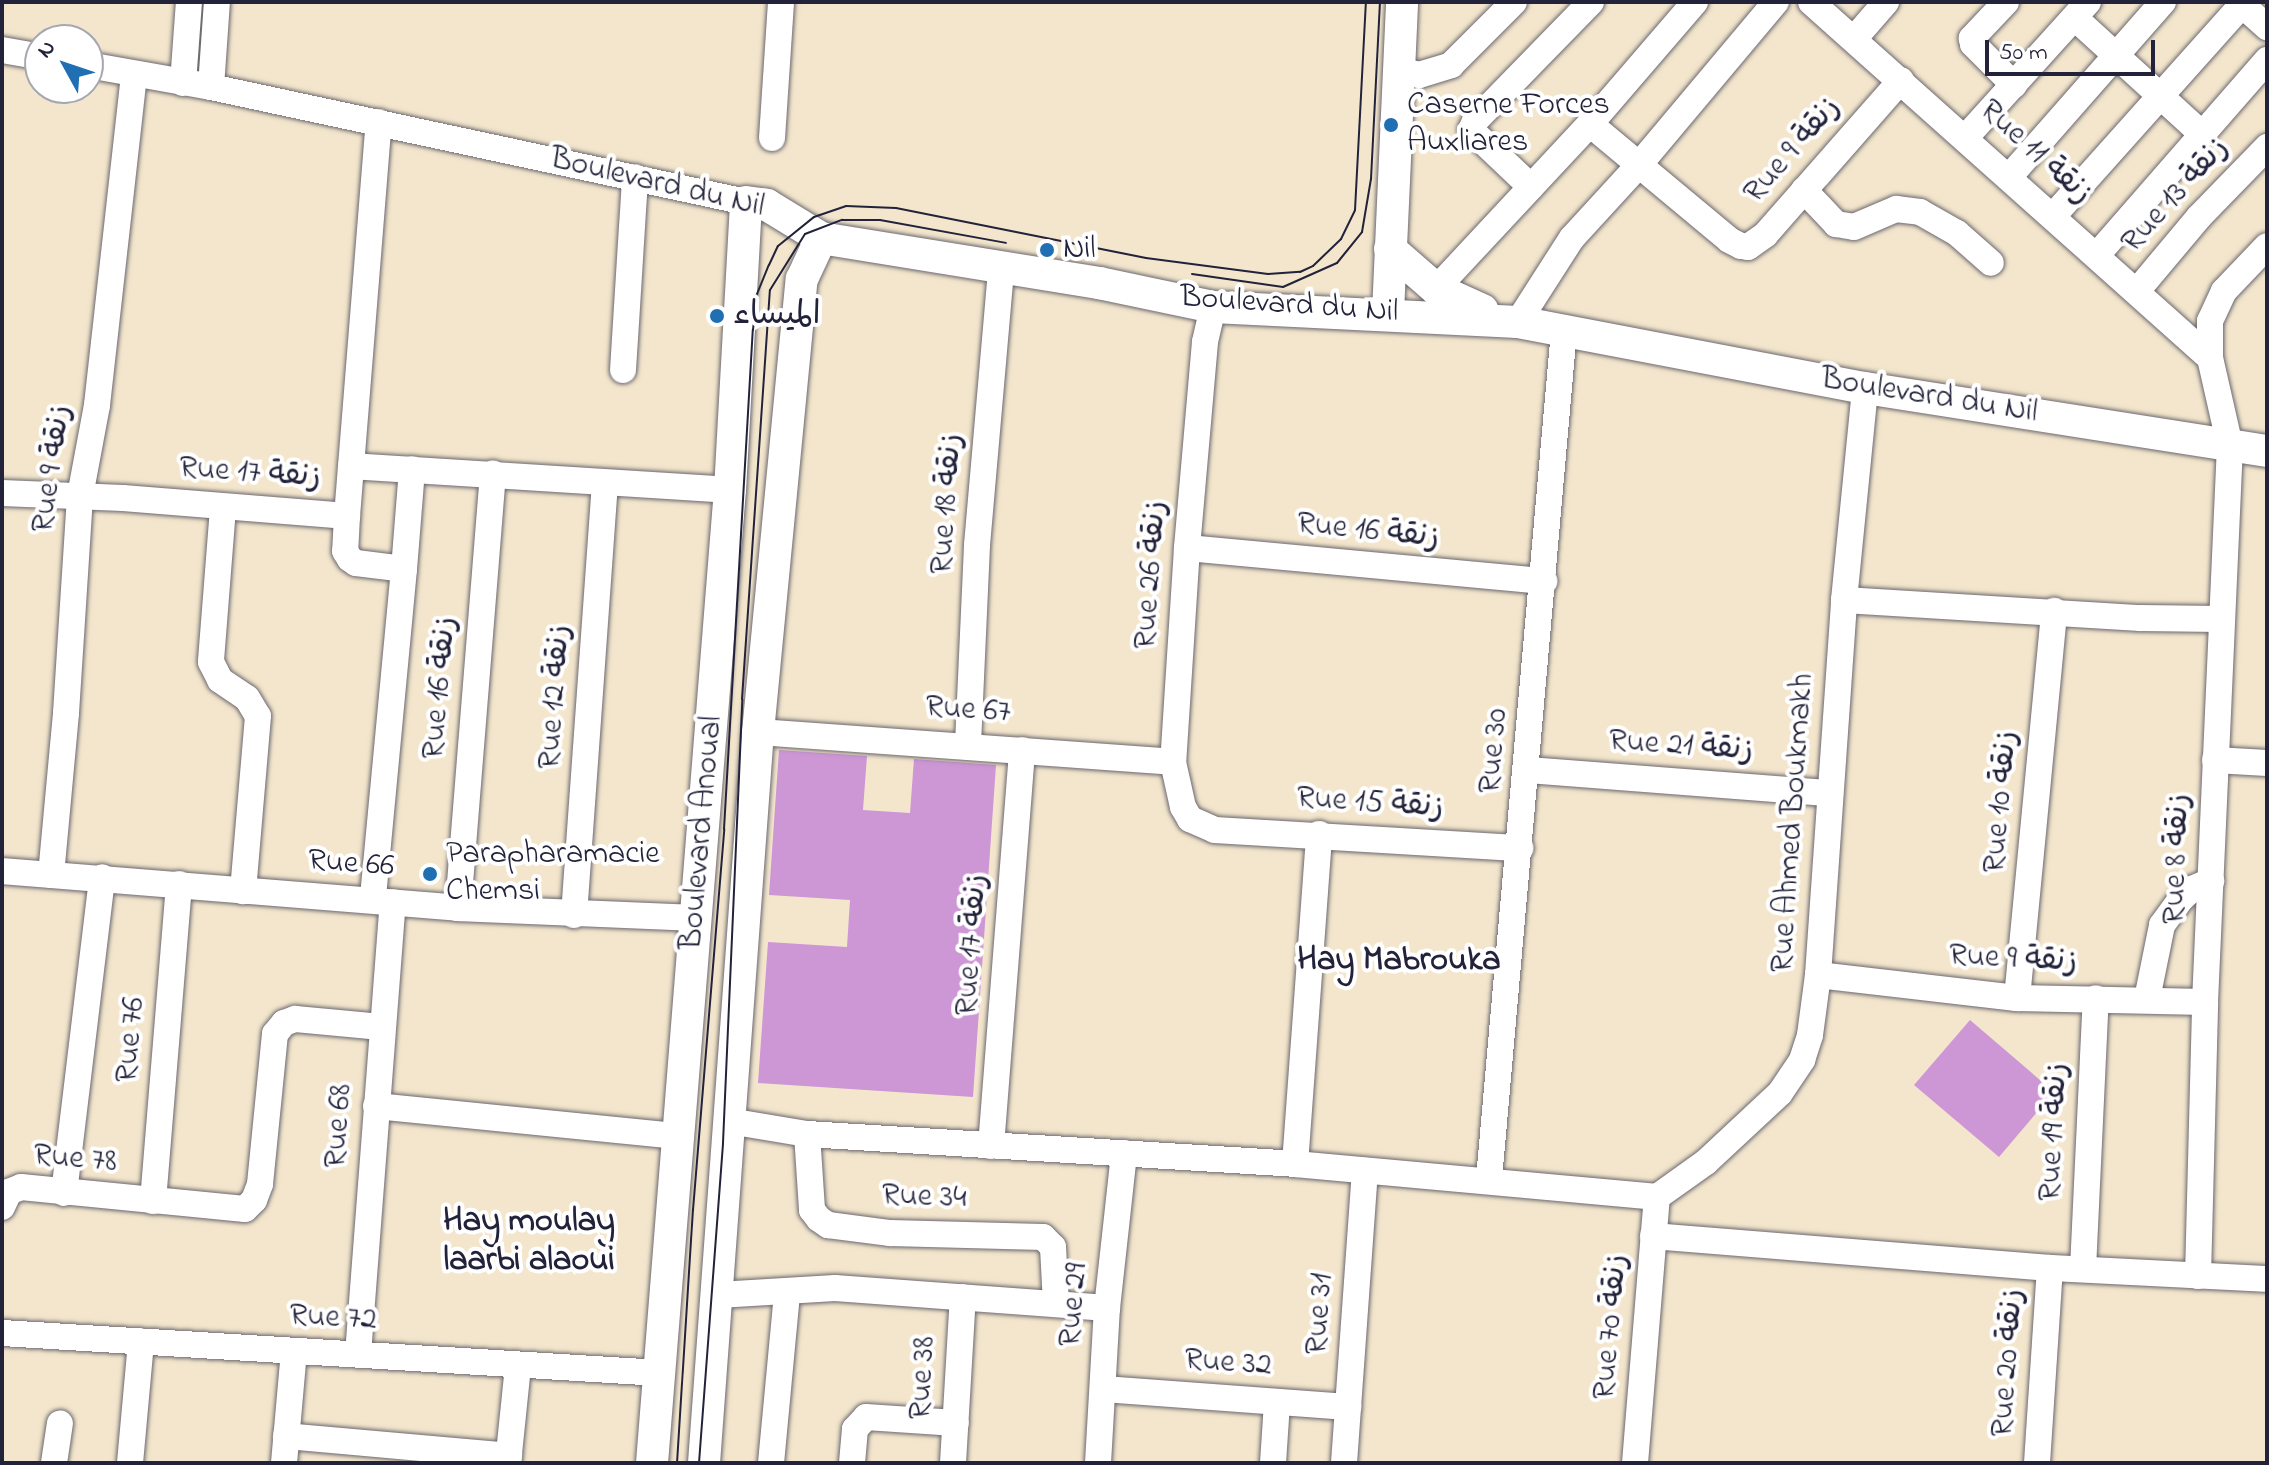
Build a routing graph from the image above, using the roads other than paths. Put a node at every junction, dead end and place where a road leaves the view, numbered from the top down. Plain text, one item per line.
1 (189, 2) edge
2 (217, 2) edge
3 (781, 2) edge
4 (1402, 2) edge
5 (1514, 2) edge
6 (1591, 2) edge
7 (1695, 2) edge
8 (1776, 2) edge
9 (1811, 2) edge
10 (1886, 2) edge
11 (2006, 2) edge
12 (2163, 2) edge
13 (2082, 10) edge
14 (2254, 11) edge
15 (1854, 39) junction
16 (2, 50) edge
17 (24, 54) edge
18 (2117, 56) junction
19 (2267, 60) edge
20 (104, 68) edge
21 (1398, 70) junction
22 (134, 74) junction
23 (1901, 80) junction
24 (183, 83) junction
25 (2014, 85) junction
26 (211, 87) junction
27 (2159, 94) junction
28 (379, 122) junction
29 (1590, 124) junction
30 (2201, 133) junction
31 (1966, 137) junction
32 (772, 138) dead end
33 (2267, 147) edge
34 (1639, 165) junction
35 (2010, 176) junction
36 (635, 177) junction
37 (1531, 187) junction
38 (1804, 190) junction
39 (746, 202) junction
40 (2054, 215) junction
41 (821, 238) junction
42 (2267, 246) edge
43 (1390, 249) junction
44 (2097, 255) junction
45 (1991, 263) dead end
46 (1001, 270) junction
47 (1436, 289) junction
48 (2137, 291) junction
49 (1213, 307) junction
50 (1388, 313) junction
51 (1518, 322) junction
52 (1564, 330) junction
53 (2210, 358) junction
54 (623, 370) dead end
55 (1865, 388) junction
56 (2230, 446) junction
57 (2267, 451) edge
58 (351, 466) junction
59 (412, 469) junction
60 (493, 473) junction
61 (605, 484) junction
62 (730, 490) junction
63 (2, 493) edge
64 (80, 496) junction
65 (223, 508) junction
66 (347, 516) junction
67 (1187, 548) junction
68 (404, 569) junction
69 (1544, 581) junction
70 (1844, 600) junction
71 (2054, 611) junction
72 (2221, 619) junction
73 (758, 732) junction
74 (968, 744) junction
75 (1022, 750) junction
76 (2215, 760) junction
77 (1173, 762) junction
78 (2267, 763) edge
79 (1528, 770) junction
80 (1830, 793) junction
81 (1215, 830) joint
82 (1319, 834) junction
83 (1520, 848) junction
84 (2, 871) edge
85 (51, 875) junction
86 (102, 877) junction
87 (2211, 881) junction
88 (179, 884) junction
89 (243, 891) junction
90 (383, 901) junction
91 (458, 908) junction
92 (574, 915) junction
93 (696, 918) junction
94 (1818, 975) junction
95 (2017, 998) junction
96 (2096, 998) junction
97 (2147, 999) junction
98 (2205, 1002) junction
99 (382, 1027) junction
100 (376, 1106) junction
101 (729, 1121) junction
102 (807, 1134) junction
103 (678, 1136) junction
104 (991, 1146) junction
105 (1124, 1153) junction
106 (1295, 1164) junction
107 (1365, 1171) junction
108 (1489, 1179) junction
109 (64, 1193) junction
110 (1657, 1197) junction
111 (153, 1201) junction
112 (2, 1207) edge
113 (1653, 1236) junction
114 (2050, 1268) junction
115 (2083, 1269) junction
116 (2198, 1276) junction
117 (2267, 1279) edge
118 (787, 1293) junction
119 (718, 1295) junction
120 (963, 1297) junction
121 (1056, 1304) junction
122 (1107, 1308) junction
123 (2, 1333) edge
124 (141, 1341) junction
125 (294, 1351) junction
126 (358, 1354) junction
127 (518, 1366) junction
128 (659, 1373) junction
129 (1103, 1389) junction
130 (1277, 1402) junction
131 (1348, 1407) junction
132 (60, 1423) dead end
133 (956, 1423) junction
134 (286, 1436) junction
135 (508, 1459) edge
136 (54, 1463) edge
137 (130, 1463) edge
138 (284, 1463) edge
139 (652, 1463) edge
140 (704, 1463) edge
141 (771, 1463) edge
142 (852, 1463) edge
143 (953, 1463) edge
144 (1098, 1463) edge
145 (1273, 1463) edge
146 (1344, 1463) edge
147 (1635, 1463) edge
148 (2037, 1463) edge

1 - 24 street
2 - 26 street
3 - 32 street
4 - 21 street
5 - 21 street
6 - 37 street
7 - 29 street
8 - 34 street
9 - 15 street, Rue 11 زنقة
10 - 15 street
11 - 25 street
12 - 18 street
13 - 18 street
13 - 25 street
14 - 27 street
15 - 23 street, Rue 11 زنقة
16 - 17 street
18 - 27 street
18 - 35 street
19 - 30 street
20 - 22 street, Boulevard du Nil
21 - 43 street
22 - 24 street, Boulevard du Nil
22 - 64 street, Rue 9 زنقة
23 - 31 street, Rue 11 زنقة
23 - 38 street, Rue 9 زنقة
24 - 26 street, Boulevard du Nil
25 - 31 street
26 - 28 street, Boulevard du Nil
27 - 30 street
27 - 40 street
28 - 36 street, Boulevard du Nil
28 - 58 street
29 - 34 street
29 - 37 street
30 - 44 street
31 - 35 street, Rue 11 زنقة
33 - 48 street, Rue 13 زنقة
34 - 38 street, Rue 9 زنقة
34 - 51 street
35 - 40 street, Rue 11 زنقة
36 - 39 street, Boulevard du Nil
36 - 54 street
37 - 47 street
38 - 45 street
39 - 41 street, Boulevard du Nil
39 - 62 street, Boulevard Anoual
40 - 44 street, Rue 11 زنقة
41 - 46 street, Boulevard du Nil
41 - 73 street, Boulevard Anoual
42 - 53 street, Rue 8 زنقة
43 - 47 street
43 - 50 street
44 - 48 street, Rue 11 زنقة
46 - 49 street, Boulevard du Nil
46 - 74 street, Rue 18 زنقة
47 - 51 street
48 - 53 street, Rue 11 زنقة
49 - 50 street, Boulevard du Nil
49 - 67 street, Rue 26 زنقة
50 - 51 street, Boulevard du Nil
51 - 52 street, Boulevard du Nil
52 - 55 street, Boulevard du Nil
52 - 69 street, Rue 30
53 - 56 street, Rue 8 زنقة
55 - 56 street, Boulevard du Nil
55 - 70 street, Rue Ahmed Boukmakh
56 - 57 street, Boulevard du Nil
56 - 72 street, Rue 8 زنقة
58 - 59 street
58 - 66 street
59 - 60 street
59 - 68 street
60 - 61 street
60 - 91 street, Rue 16 زنقة
61 - 62 street
61 - 92 street, Rue 12 زنقة
62 - 93 street, Boulevard Anoual
63 - 64 street, Rue 17 زنقة
64 - 65 street, Rue 17 زنقة
64 - 85 street, Rue 9 زنقة
65 - 66 street, Rue 17 زنقة
65 - 89 street
66 - 68 street, Rue 17 زنقة
67 - 69 street, Rue 16 زنقة
67 - 77 street, Rue 26 زنقة
68 - 90 street
69 - 79 street, Rue 30
70 - 71 street
70 - 80 street, Rue Ahmed Boukmakh
71 - 72 street
71 - 95 street, Rue 10 زنقة
72 - 76 street, Rue 8 زنقة
73 - 74 street, Rue 67
73 - 101 street, Boulevard Anoual
74 - 75 street, Rue 67
75 - 77 street, Rue 67
75 - 104 street, Rue 17 زنقة
76 - 78 street
76 - 87 street, Rue 8 زنقة
77 - 81 street, Rue 26 زنقة
79 - 80 street, Rue 21 زنقة
79 - 83 street, Rue 30
80 - 94 street, Rue Ahmed Boukmakh
81 - 82 street, Rue 15 زنقة
82 - 83 street, Rue 15 زنقة
82 - 106 street
83 - 108 street, Rue 30
84 - 85 street, Rue 66
85 - 86 street, Rue 66
86 - 88 street, Rue 66
86 - 109 street
87 - 97 street
87 - 98 street, Rue 8 زنقة
88 - 89 street, Rue 66
88 - 111 street, Rue 76
89 - 90 street, Rue 66
90 - 91 street, Rue 66
90 - 99 street, Rue 68
91 - 92 street, Rue 66
92 - 93 street, Rue 66
93 - 103 street, Boulevard Anoual
94 - 95 street, Rue 9 زنقة
94 - 110 street, Rue Ahmed Boukmakh
95 - 96 street, Rue 9 زنقة
96 - 97 street, Rue 9 زنقة
96 - 115 street, Rue 19 زنقة
97 - 98 street, Rue 9 زنقة
98 - 116 street, Rue 8 زنقة
99 - 100 street, Rue 68
99 - 111 street, Rue 78
100 - 103 street
100 - 126 street, Rue 68
101 - 102 street
101 - 119 street, Boulevard Anoual
102 - 104 street
102 - 121 street, Rue 34
103 - 128 street, Boulevard Anoual
104 - 105 street
105 - 106 street
105 - 122 street, Rue 29
106 - 107 street
107 - 108 street
107 - 131 street, Rue 31
108 - 110 street
109 - 111 street, Rue 78
109 - 112 street, Rue 78
110 - 113 street, Rue 70 زنقة
113 - 114 street
113 - 147 street, Rue 70 زنقة
114 - 115 street
114 - 148 street, Rue 20 زنقة
115 - 116 street
116 - 117 street
118 - 119 street
118 - 120 street
118 - 141 street
119 - 140 street, Boulevard Anoual
120 - 121 street
120 - 133 street, Rue 38
121 - 122 street
122 - 129 street, Rue 29
123 - 124 street, Rue 72
124 - 125 street, Rue 72
124 - 137 street
125 - 126 street, Rue 72
125 - 134 street
126 - 127 street, Rue 72
127 - 128 street, Rue 72
127 - 135 street
128 - 139 street, Boulevard Anoual
129 - 130 street, Rue 32
129 - 144 street, Rue 29
130 - 131 street, Rue 32
130 - 145 street
131 - 146 street, Rue 31
132 - 136 street
133 - 142 street
133 - 143 street, Rue 38
134 - 135 street
134 - 138 street

